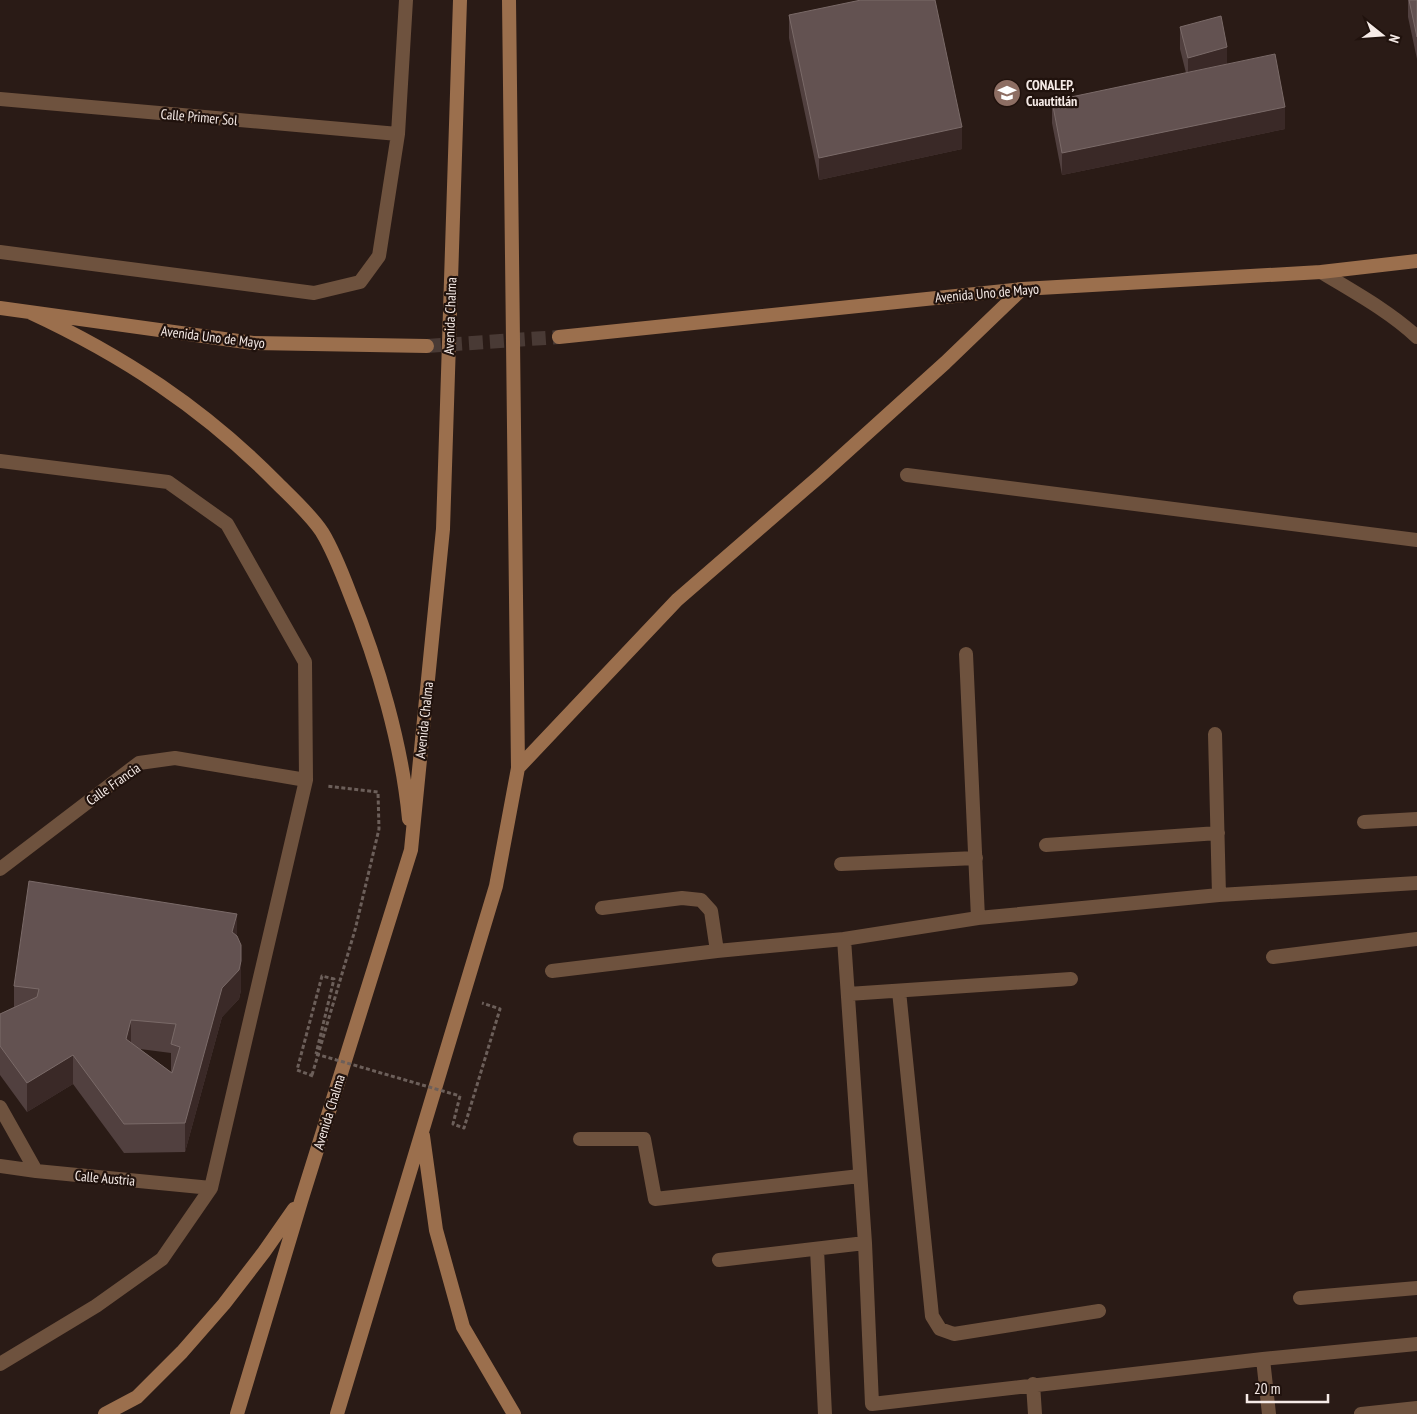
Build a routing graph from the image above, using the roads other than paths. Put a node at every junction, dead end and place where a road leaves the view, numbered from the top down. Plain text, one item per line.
1 (406, 0) edge
2 (460, 0) edge
3 (509, 0) edge
4 (0, 99) edge
5 (398, 134) junction
6 (0, 252) edge
7 (1417, 261) edge
8 (1321, 272) junction
9 (1022, 289) junction
10 (0, 308) edge
11 (29, 312) junction
12 (1417, 337) edge
13 (558, 338) tunnel mouth
14 (427, 346) tunnel mouth
15 (0, 461) edge
16 (907, 475) dead end
17 (1417, 540) edge
18 (966, 654) dead end
19 (1215, 734) dead end
20 (518, 768) junction
21 (306, 780) junction
22 (1417, 819) edge
23 (1364, 822) dead end
24 (1218, 833) junction
25 (1046, 845) dead end
26 (411, 850) junction
27 (976, 858) junction
28 (840, 864) dead end
29 (0, 869) edge
30 (1417, 884) edge
31 (1219, 894) junction
32 (602, 908) dead end
33 (978, 918) junction
34 (844, 938) junction
35 (1417, 939) edge
36 (717, 951) junction
37 (1273, 957) dead end
38 (552, 971) dead end
39 (1071, 979) dead end
40 (899, 991) junction
41 (848, 994) junction
42 (0, 1107) edge
43 (423, 1132) junction
44 (580, 1139) dead end
45 (0, 1166) edge
46 (36, 1172) junction
47 (860, 1176) junction
48 (211, 1188) junction
49 (302, 1198) junction
50 (865, 1243) junction
51 (817, 1249) junction
52 (719, 1260) dead end
53 (1417, 1288) edge
54 (1300, 1298) dead end
55 (1099, 1311) dead end
56 (1417, 1344) edge
57 (1262, 1359) junction
58 (0, 1364) edge
59 (1033, 1384) junction
60 (1417, 1408) edge
61 (105, 1414) edge
62 (237, 1414) edge
63 (337, 1414) edge
64 (514, 1414) edge
65 (825, 1414) edge
66 (1035, 1414) edge
67 (1269, 1414) edge
68 (1361, 1414) edge

1 - 5 street
2 - 26 main road, Avenida Chalma
3 - 20 main road
4 - 5 street, Calle Primer Sol
5 - 6 street
7 - 8 main road, Avenida Uno de Mayo
8 - 9 main road, Avenida Uno de Mayo
8 - 12 street
9 - 13 main road, Avenida Uno de Mayo
9 - 20 main road
10 - 11 main road, Avenida Uno de Mayo
11 - 14 main road, Avenida Uno de Mayo
11 - 26 main road
15 - 21 street
16 - 17 street
18 - 27 street
19 - 24 street
20 - 43 main road
21 - 29 street, Calle Francia
21 - 48 street
22 - 23 street
24 - 25 street
24 - 31 street
26 - 49 main road, Avenida Chalma
27 - 28 street
27 - 33 street
30 - 31 street
31 - 33 street
32 - 36 street
33 - 34 street
34 - 36 street
34 - 41 street
35 - 37 street
36 - 38 street
39 - 40 street
40 - 41 street
40 - 55 street
41 - 47 street
42 - 46 street
43 - 63 main road
43 - 64 main road
44 - 47 street
45 - 46 street, Calle Austria
46 - 48 street, Calle Austria
47 - 50 street
48 - 58 street
49 - 61 main road
49 - 62 main road, Avenida Chalma
50 - 51 street
50 - 59 street
51 - 52 street
51 - 65 street
53 - 54 street
56 - 57 street
57 - 59 street
57 - 67 street
59 - 66 street
60 - 68 street

